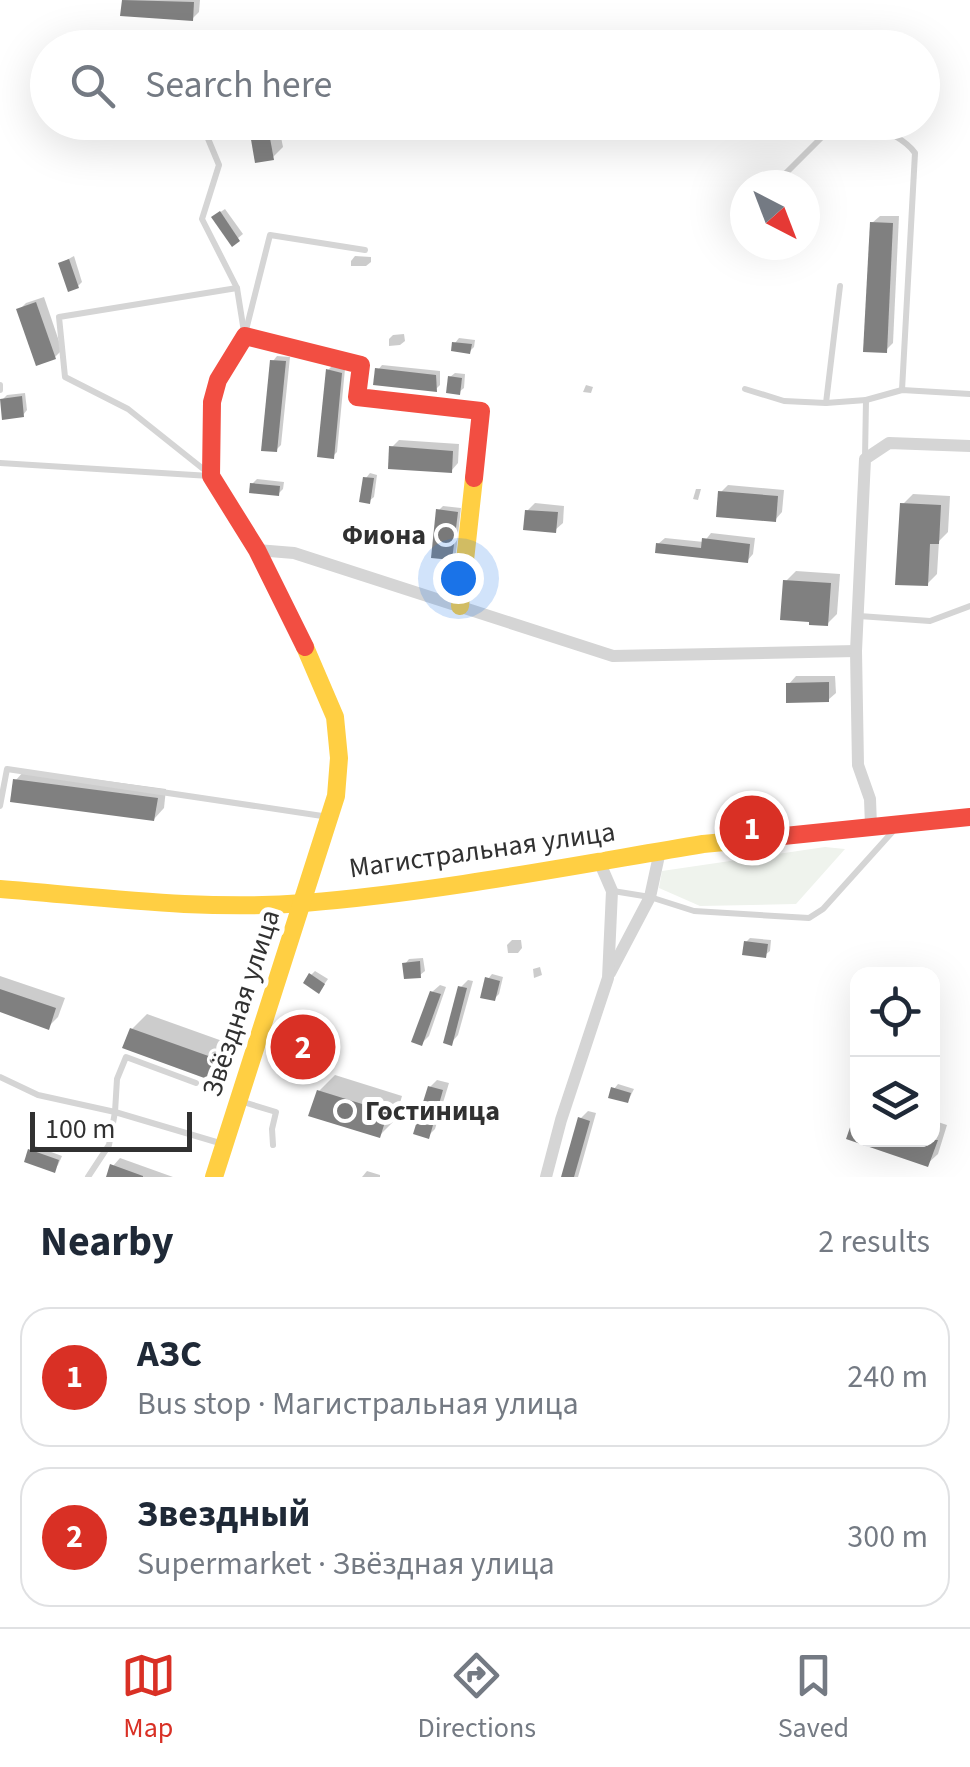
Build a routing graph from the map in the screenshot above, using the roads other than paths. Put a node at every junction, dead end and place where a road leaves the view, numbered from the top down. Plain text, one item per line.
1 (209, 140) edge
2 (819, 140) edge
3 (901, 140) edge
4 (789, 170) edge
5 (365, 250) dead end
6 (840, 286) dead end
7 (237, 288) junction
8 (245, 336) junction
9 (745, 389) dead end
10 (902, 390) junction
11 (970, 394) edge
12 (866, 400) junction
13 (826, 403) junction
14 (970, 446) edge
15 (865, 459) junction
16 (0, 462) edge
17 (212, 476) junction
18 (257, 550) junction
19 (460, 606) junction
20 (970, 606) edge
21 (861, 616) junction
22 (856, 651) junction
23 (0, 806) edge
24 (330, 817) junction
25 (970, 817) edge
26 (901, 822) junction
27 (871, 826) junction
28 (660, 852) junction
29 (599, 861) junction
30 (0, 889) edge
31 (612, 891) junction
32 (650, 896) junction
33 (302, 903) junction
34 (608, 978) junction
35 (0, 1076) edge
36 (196, 1083) dead end
37 (238, 1100) junction
38 (115, 1112) junction
39 (224, 1145) junction
40 (273, 1145) dead end
41 (88, 1177) edge
42 (214, 1177) edge
43 (546, 1177) edge

1 - 7 lane
2 - 4 lane
3 - 10 lane
5 - 8 lane
6 - 13 lane
7 - 8 lane
7 - 17 lane
8 - 17 street
8 - 19 street
9 - 13 lane
10 - 11 lane
10 - 12 lane
12 - 13 lane
12 - 15 lane
14 - 15 street
15 - 21 street
16 - 17 lane
17 - 18 street, Звёздная улица
18 - 19 street
18 - 24 street, Звёздная улица
19 - 22 street
20 - 21 lane
21 - 22 street
22 - 27 street
23 - 24 lane
24 - 33 street, Звёздная улица
25 - 26 street, Магистральная улица
26 - 27 street, Магистральная улица
26 - 32 lane
27 - 28 street, Магистральная улица
28 - 29 street, Магистральная улица
28 - 32 street
29 - 31 street
29 - 33 street, Магистральная улица
30 - 33 street, Магистральная улица
31 - 32 lane
31 - 34 street
32 - 34 street
33 - 37 street, Звёздная улица
34 - 43 street
35 - 38 lane
36 - 38 lane
37 - 39 street, Звёздная улица
37 - 40 lane
38 - 39 lane
38 - 41 lane
39 - 42 street, Звёздная улица

